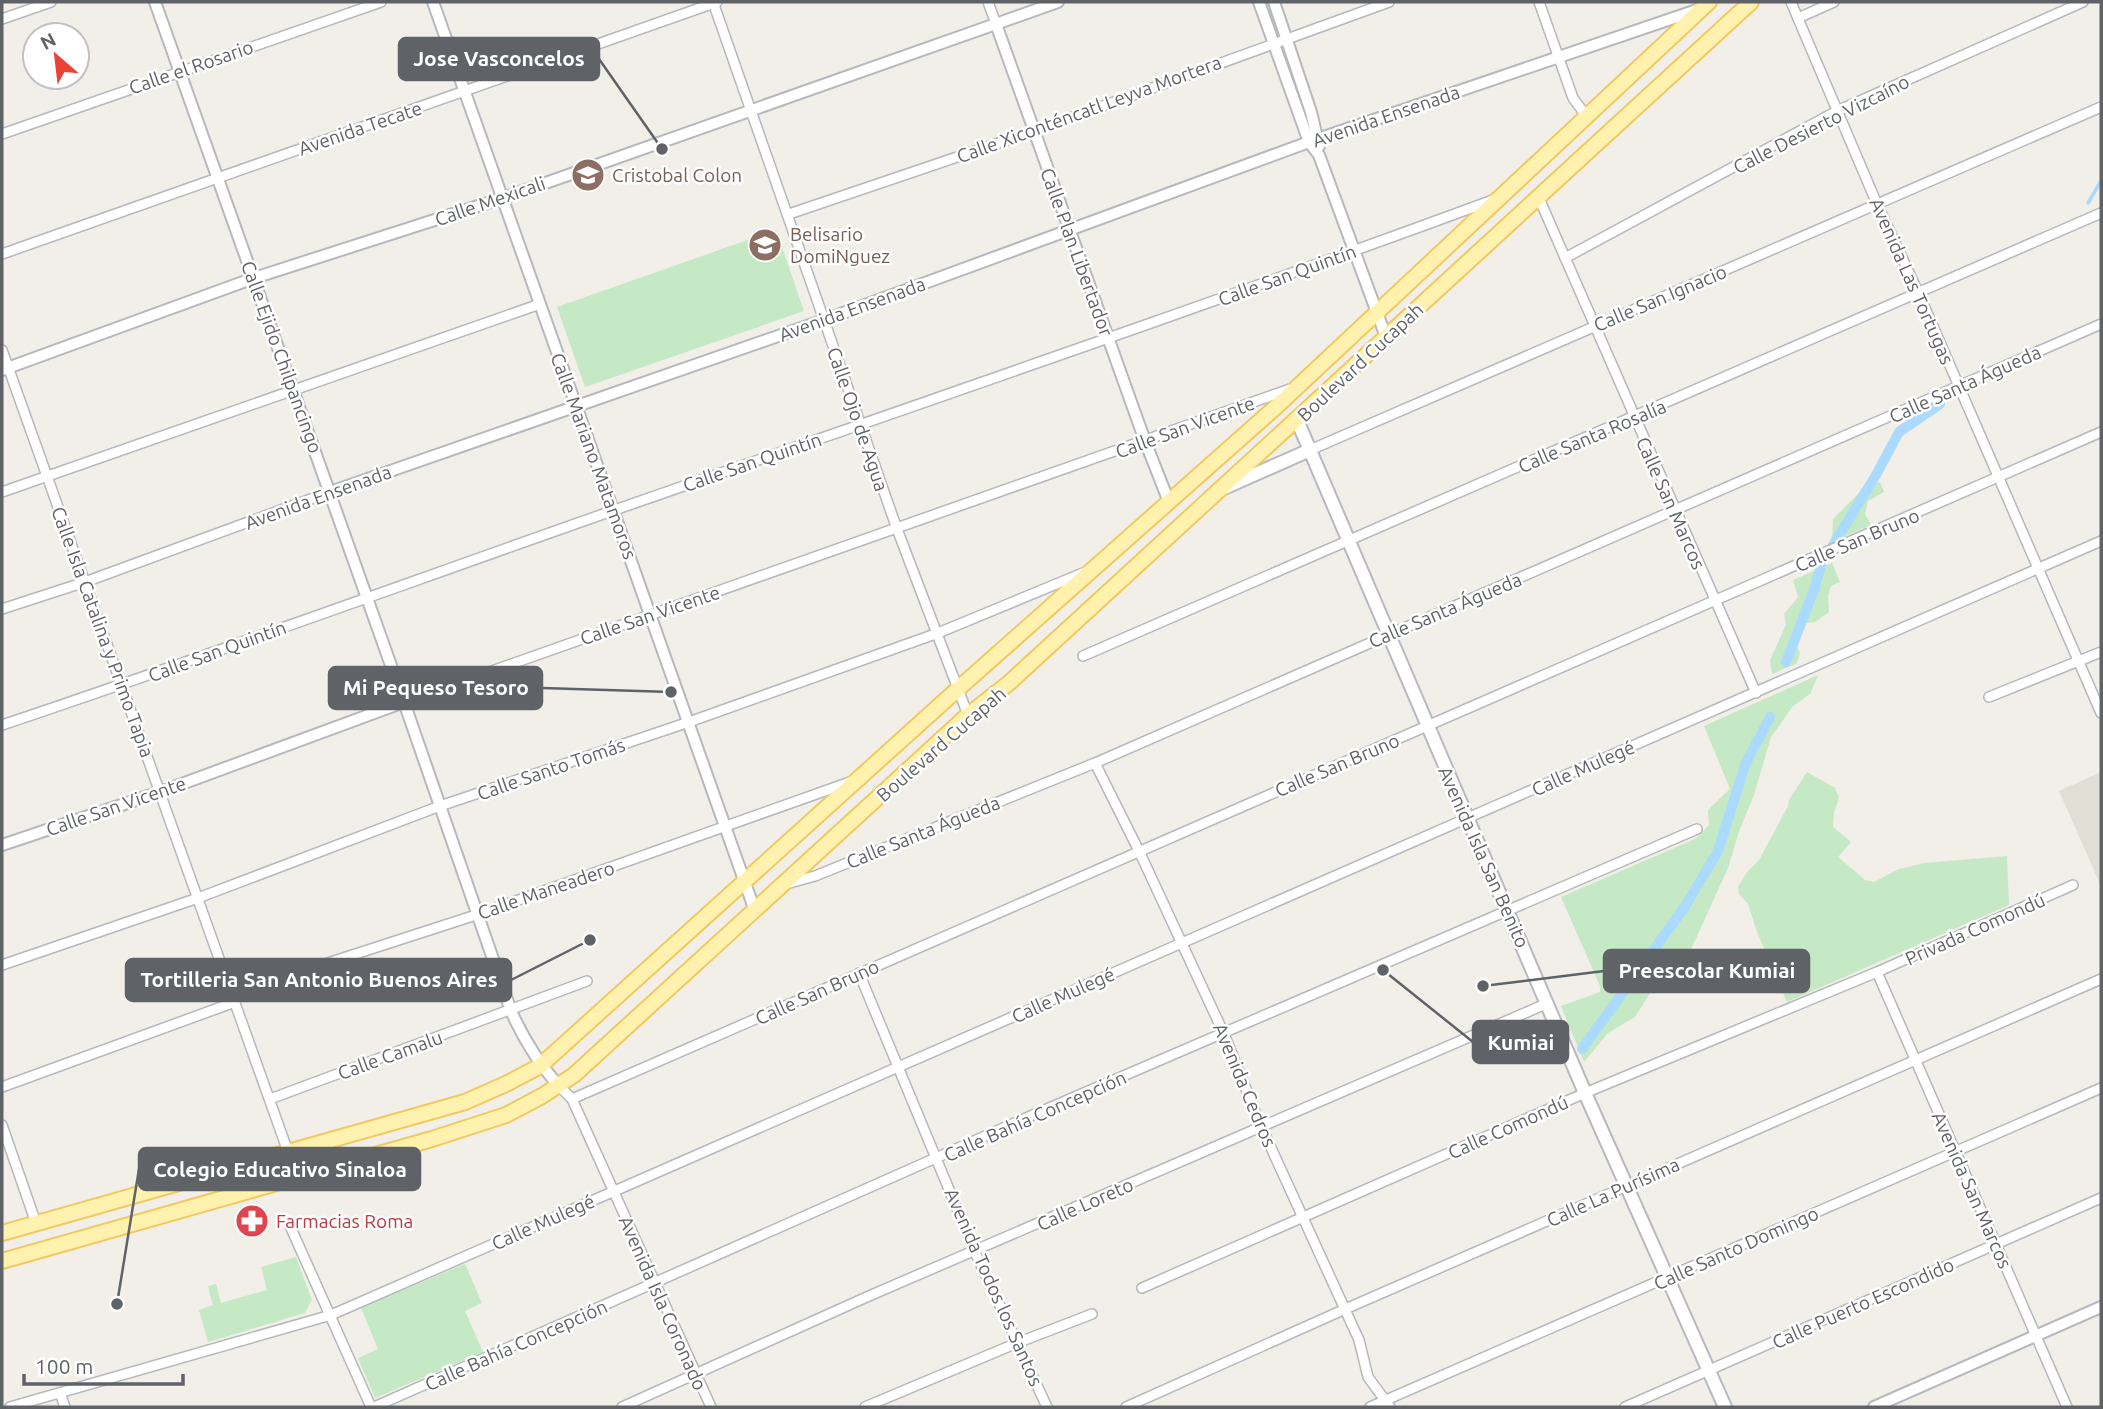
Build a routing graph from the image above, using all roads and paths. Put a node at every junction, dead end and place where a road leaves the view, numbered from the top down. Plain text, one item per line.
1 (51, 2) edge
2 (155, 2) edge
3 (381, 2) edge
4 (433, 2) edge
5 (715, 2) edge
6 (988, 2) edge
7 (1058, 2) edge
8 (1259, 2) edge
9 (1274, 2) edge
10 (1389, 2) edge
11 (1539, 2) edge
12 (1791, 2) edge
13 (1834, 2) edge
14 (2083, 2) edge
15 (1706, 5) edge
16 (1742, 5) edge
17 (1798, 18) junction
18 (2, 19) edge
19 (996, 24) junction
20 (1287, 38) junction
21 (1273, 43) junction
22 (1557, 58) junction
23 (180, 71) junction
24 (465, 92) junction
25 (2101, 107) edge
26 (751, 110) junction
27 (1837, 111) junction
28 (1587, 117) junction
29 (1034, 131) junction
30 (2, 134) edge
31 (1314, 140) junction
32 (218, 178) junction
33 (1538, 196) junction
34 (1501, 197) junction
35 (503, 198) junction
36 (1877, 204) junction
37 (2101, 213) edge
38 (789, 214) junction
39 (1070, 231) junction
40 (1354, 251) junction
41 (2, 254) edge
42 (1565, 258) junction
43 (254, 278) junction
44 (1918, 292) junction
45 (540, 304) junction
46 (1376, 313) junction
47 (824, 320) junction
48 (2101, 324) edge
49 (1594, 326) junction
50 (1386, 338) junction
51 (1108, 339) junction
52 (2, 350) edge
53 (5, 369) edge
54 (1298, 386) junction
55 (1959, 386) junction
56 (294, 392) junction
57 (576, 406) junction
58 (1634, 418) junction
59 (1297, 420) junction
60 (860, 425) junction
61 (2101, 432) edge
62 (1145, 440) junction
63 (1310, 450) junction
64 (47, 476) junction
65 (1998, 478) junction
66 (1220, 490) junction
67 (2, 492) edge
68 (330, 492) junction
69 (1169, 502) junction
70 (614, 510) junction
71 (1674, 510) junction
72 (897, 529) junction
73 (1349, 540) junction
74 (2101, 541) edge
75 (1097, 566) junction
76 (2037, 569) junction
77 (85, 582) junction
78 (367, 597) junction
79 (1714, 601) junction
80 (2, 609) edge
81 (650, 614) junction
82 (938, 634) junction
83 (1388, 634) junction
84 (2101, 652) edge
85 (1083, 656) dead end
86 (994, 659) junction
87 (2079, 662) junction
88 (1009, 683) junction
89 (122, 685) junction
90 (958, 688) junction
91 (1756, 693) junction
92 (1989, 697) dead end
93 (404, 702) junction
94 (2101, 713) edge
95 (968, 715) junction
96 (689, 722) junction
97 (2, 725) edge
98 (1427, 726) junction
99 (1095, 763) junction
100 (858, 779) junction
101 (160, 792) junction
102 (440, 806) junction
103 (1467, 819) junction
104 (726, 827) junction
105 (1697, 829) dead end
106 (2, 845) edge
107 (1139, 851) junction
108 (745, 880) junction
109 (784, 885) junction
110 (2073, 886) dead end
111 (198, 898) junction
112 (755, 911) junction
113 (1508, 912) junction
114 (479, 914) junction
115 (1181, 942) junction
116 (2, 965) edge
117 (1877, 972) junction
118 (859, 973) junction
119 (2101, 979) edge
120 (587, 981) dead end
121 (234, 998) junction
122 (1548, 1003) junction
123 (511, 1011) junction
124 (1224, 1034) junction
125 (1916, 1060) junction
126 (540, 1066) junction
127 (900, 1068) junction
128 (559, 1086) junction
129 (2, 1087) edge
130 (2101, 1088) edge
131 (1585, 1093) junction
132 (270, 1099) junction
133 (572, 1099) junction
134 (2, 1125) edge
135 (1261, 1126) junction
136 (289, 1152) junction
137 (1956, 1152) junction
138 (937, 1158) junction
139 (297, 1177) junction
140 (1628, 1186) junction
141 (613, 1191) junction
142 (2101, 1198) edge
143 (1303, 1218) junction
144 (36, 1223) junction
145 (290, 1226) dead end
146 (2, 1233) edge
147 (1996, 1245) junction
148 (975, 1252) junction
149 (2, 1261) edge
150 (1669, 1277) junction
151 (656, 1284) junction
152 (1142, 1288) dead end
153 (2101, 1307) edge
154 (1343, 1310) junction
155 (1092, 1314) dead end
156 (331, 1315) junction
157 (2036, 1336) junction
158 (1017, 1343) junction
159 (1709, 1370) junction
160 (696, 1375) junction
161 (60, 1393) junction
162 (1387, 1404) edge
163 (10, 1407) edge
164 (65, 1407) edge
165 (373, 1407) edge
166 (622, 1407) edge
167 (711, 1407) edge
168 (865, 1407) edge
169 (1047, 1407) edge
170 (1126, 1407) edge
171 (1370, 1407) edge
172 (1625, 1407) edge
173 (1725, 1407) edge
174 (1874, 1407) edge
175 (2067, 1407) edge

1 - 18 street
2 - 23 street, Calle Ejido Chilpancingo
3 - 23 street, Calle el Rosario
4 - 24 street, Calle Mariano Matamoros
5 - 24 street, Avenida Tecate
5 - 26 street, Calle Ojo de Agua
6 - 19 street, Calle Plan Libertador
7 - 19 street, Calle Mexicali
8 - 21 street
9 - 20 street
10 - 20 street, Calle Xiconténcatl Leyva Mortera
11 - 22 street
12 - 17 street, Avenida Las Tortugas
13 - 17 street
14 - 27 street, Calle Desierto Vizcaíno
15 - 22 street, Avenida Ensenada
15 - 28 main road, Boulevard Cucapah
16 - 33 main road, Boulevard Cucapah
17 - 27 street, Avenida Las Tortugas
19 - 26 street, Calle Mexicali
19 - 29 street, Calle Plan Libertador
20 - 21 street, Calle Xiconténcatl Leyva Mortera
20 - 31 street
21 - 29 street, Calle Xiconténcatl Leyva Mortera
21 - 31 street
22 - 28 street
22 - 31 street, Avenida Ensenada
23 - 30 street, Calle el Rosario
23 - 32 street, Calle Ejido Chilpancingo
24 - 32 street, Avenida Tecate
24 - 35 street, Calle Mariano Matamoros
25 - 36 street, Calle San Ignacio
26 - 35 street, Calle Mexicali
26 - 38 street, Calle Ojo de Agua
27 - 36 street, Avenida Las Tortugas
27 - 42 street, Calle Desierto Vizcaíno
28 - 34 main road, Boulevard Cucapah
29 - 38 street, Calle Xiconténcatl Leyva Mortera
29 - 39 street, Calle Plan Libertador
31 - 39 street, Avenida Ensenada
31 - 40 street
32 - 41 street, Avenida Tecate
32 - 43 street, Calle Ejido Chilpancingo
33 - 42 street, Calle San Marcos
33 - 50 main road, Boulevard Cucapah
34 - 40 street, Calle San Quintín
34 - 46 main road, Boulevard Cucapah
35 - 43 street, Calle Mexicali
35 - 45 street, Calle Mariano Matamoros
36 - 44 street, Avenida Las Tortugas
36 - 49 street, Calle San Ignacio
37 - 44 street, Calle Santa Rosalía
38 - 47 street, Calle Ojo de Agua
39 - 47 street, Avenida Ensenada
39 - 51 street, Calle Plan Libertador
40 - 46 street
40 - 51 street, Calle San Quintín
42 - 49 street, Calle San Marcos
43 - 53 street, Calle Mexicali
43 - 56 street, Calle Ejido Chilpancingo
44 - 55 street, Avenida Las Tortugas
44 - 58 street, Calle Santa Rosalía
45 - 56 street
45 - 57 street, Calle Mariano Matamoros
46 - 50 street
46 - 54 main road, Boulevard Cucapah
47 - 57 street, Avenida Ensenada
47 - 60 street, Calle Ojo de Agua
48 - 55 street, Calle Santa Águeda
49 - 58 street, Calle San Marcos
49 - 63 street, Calle San Ignacio
50 - 59 main road, Boulevard Cucapah
51 - 60 street, Calle San Quintín
51 - 62 street, Calle Plan Libertador
52 - 53 street, Calle Isla Catalina y Primo Tapia
53 - 64 street, Calle Isla Catalina y Primo Tapia
54 - 62 street, Calle San Vicente
54 - 69 main road, Boulevard Cucapah
55 - 65 street, Avenida Las Tortugas
55 - 71 street, Calle Santa Águeda
56 - 64 street
56 - 68 street, Calle Ejido Chilpancingo
57 - 68 street, Avenida Ensenada
57 - 70 street, Calle Mariano Matamoros
58 - 71 street, Calle San Marcos
58 - 73 street, Calle Santa Rosalía
59 - 63 main road, Avenida Isla San Benito
59 - 66 main road, Boulevard Cucapah
60 - 70 street, Calle San Quintín
60 - 72 street, Calle Ojo de Agua
61 - 65 street, Calle San Bruno
62 - 69 street, Calle Plan Libertador
62 - 72 street, Calle San Vicente
63 - 66 main road, Calle San Ignacio
63 - 73 main road, Avenida Isla San Benito
64 - 67 street
64 - 77 street, Calle Isla Catalina y Primo Tapia
65 - 76 street, Avenida Las Tortugas
65 - 79 street, Calle San Bruno
66 - 88 main road, Boulevard Cucapah
68 - 77 street, Avenida Ensenada
68 - 78 street, Calle Ejido Chilpancingo
69 - 75 main road, Boulevard Cucapah
70 - 78 street, Calle San Quintín
70 - 81 street, Calle Mariano Matamoros
71 - 79 street, Calle San Marcos
71 - 83 street, Calle Santa Águeda
72 - 81 street, Calle San Vicente
72 - 82 street, Calle Ojo de Agua
73 - 83 main road, Avenida Isla San Benito
73 - 85 street, Calle Santa Rosalía
74 - 76 street, Calle Mulegé
75 - 82 street, Calle Santo Tomás
75 - 86 main road, Boulevard Cucapah
76 - 87 street, Avenida Las Tortugas
76 - 91 street, Calle Mulegé
77 - 80 street, Avenida Ensenada
77 - 89 street, Calle Isla Catalina y Primo Tapia
78 - 89 street, Calle San Quintín
78 - 93 street, Calle Ejido Chilpancingo
79 - 91 street, Calle San Marcos
79 - 98 street, Calle San Bruno
81 - 93 street, Calle San Vicente
81 - 96 street, Calle Mariano Matamoros
82 - 90 street, Calle Ojo de Agua
82 - 96 street, Calle Santo Tomás
83 - 98 main road, Avenida Isla San Benito
83 - 99 street, Calle Santa Águeda
84 - 87 street
86 - 88 main road
86 - 90 main road, Boulevard Cucapah
87 - 92 street
87 - 94 street, Avenida Las Tortugas
88 - 95 main road, Boulevard Cucapah
89 - 97 street, Calle San Quintín
89 - 101 street, Calle Isla Catalina y Primo Tapia
90 - 95 street, Calle Ojo de Agua
90 - 100 main road, Boulevard Cucapah
91 - 103 street, Calle Mulegé
93 - 101 street, Calle San Vicente
93 - 102 street, Calle Ejido Chilpancingo
95 - 109 main road, Boulevard Cucapah
96 - 102 street, Calle Santo Tomás
96 - 104 street, Calle Mariano Matamoros
98 - 103 main road, Avenida Isla San Benito
98 - 107 street, Calle San Bruno
99 - 107 street, Avenida Cedros
99 - 109 street, Calle Santa Águeda
100 - 104 street, Calle Maneadero
100 - 108 main road, Boulevard Cucapah
101 - 106 street, Calle San Vicente
101 - 111 street, Calle Isla Catalina y Primo Tapia
102 - 111 street, Calle Santo Tomás
102 - 114 street, Calle Ejido Chilpancingo
103 - 113 main road, Avenida Isla San Benito
103 - 115 street, Calle Mulegé
104 - 108 street, Calle Mariano Matamoros
104 - 114 street, Calle Maneadero
105 - 113 street, Calle Bahía Concepción
107 - 115 street, Avenida Cedros
107 - 118 street, Calle San Bruno
108 - 112 street, Calle Mariano Matamoros
108 - 126 main road, Boulevard Cucapah
109 - 112 main road, Boulevard Cucapah
110 - 117 street, Privada Comondú
111 - 116 street, Calle Santo Tomás
111 - 121 street, Calle Isla Catalina y Primo Tapia
112 - 128 main road, Boulevard Cucapah
113 - 122 main road, Avenida Isla San Benito
113 - 124 street, Calle Bahía Concepción
114 - 121 street, Calle Maneadero
114 - 123 street, Calle Ejido Chilpancingo
115 - 124 street, Avenida Cedros
115 - 127 street, Calle Mulegé
117 - 125 street, Avenida San Marcos
117 - 131 street, Calle Comondú
118 - 127 street, Avenida Todos los Santos
118 - 133 street, Calle San Bruno
119 - 125 street, Calle La Purísima
120 - 123 street, Calle Camalu
121 - 129 street, Calle Maneadero
121 - 132 street, Calle Isla Catalina y Primo Tapia
122 - 131 main road, Avenida Isla San Benito
122 - 135 street, Calle Loreto
123 - 126 street, Calle Ejido Chilpancingo
123 - 132 street, Calle Camalu
124 - 135 street, Avenida Cedros
124 - 138 street, Calle Bahía Concepción
125 - 137 street, Avenida San Marcos
125 - 140 street, Calle La Purísima
126 - 128 street, Calle Ejido Chilpancingo
126 - 136 main road, Boulevard Cucapah
127 - 138 street, Avenida Todos los Santos
127 - 141 street, Calle Mulegé
128 - 133 street, Avenida Isla Coronado
128 - 139 main road, Boulevard Cucapah
130 - 137 street, Calle Santo Domingo
131 - 140 main road, Avenida Isla San Benito
131 - 143 street, Calle Comondú
132 - 136 street, Calle Isla Catalina y Primo Tapia
133 - 141 street, Avenida Isla Coronado
134 - 144 street
135 - 143 street, Avenida Cedros
135 - 148 street, Calle Loreto
136 - 139 street, Calle Isla Catalina y Primo Tapia
136 - 144 main road, Boulevard Cucapah
137 - 147 street, Avenida San Marcos
137 - 150 street, Calle Santo Domingo
138 - 148 street, Avenida Todos los Santos
138 - 151 street, Calle Bahía Concepción
139 - 149 main road, Boulevard Cucapah
140 - 150 main road, Avenida Isla San Benito
140 - 154 street, Calle La Purísima
141 - 151 street, Avenida Isla Coronado
141 - 156 street, Calle Mulegé
142 - 147 street, Calle Puerto Escondido
143 - 152 street, Calle Comondú
143 - 154 street, Avenida Cedros
144 - 146 main road, Boulevard Cucapah
145 - 156 street
147 - 157 street, Avenida San Marcos
147 - 159 street, Calle Puerto Escondido
148 - 158 street, Avenida Todos los Santos
148 - 160 street, Calle Loreto
150 - 159 main road, Avenida Isla San Benito
150 - 162 street, Calle Santo Domingo
151 - 160 street, Avenida Isla Coronado
151 - 165 street, Calle Bahía Concepción
153 - 157 street
154 - 162 street, Avenida Cedros
154 - 170 street, Calle La Purísima
155 - 158 street
156 - 161 street, Calle Mulegé
156 - 165 street
157 - 174 street
157 - 175 street, Avenida San Marcos
158 - 168 street
158 - 169 street, Avenida Todos los Santos
159 - 172 street, Calle Puerto Escondido
159 - 173 main road, Avenida Isla San Benito
160 - 166 street, Calle Loreto
160 - 167 street, Avenida Isla Coronado
161 - 163 street, Calle Mulegé
161 - 164 street
162 - 171 street, Calle Santo Domingo

